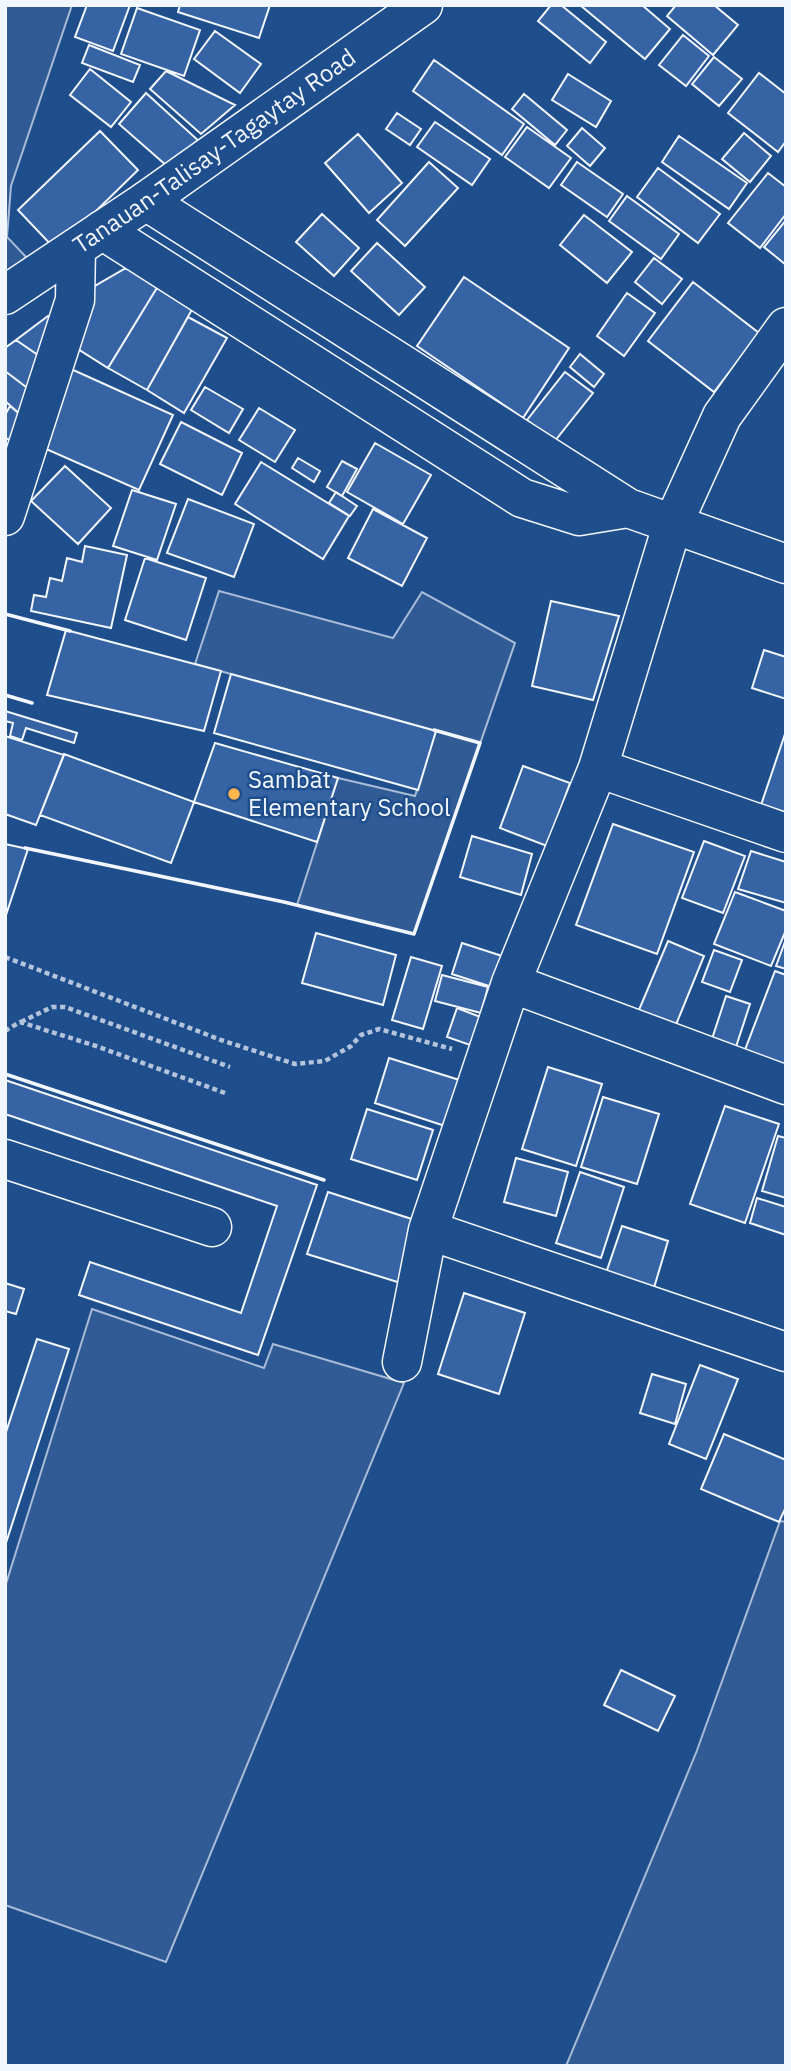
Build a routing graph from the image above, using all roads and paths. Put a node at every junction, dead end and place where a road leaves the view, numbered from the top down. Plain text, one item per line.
1 (423, 5) edge
2 (146, 201) junction
3 (89, 239) junction
4 (7, 288) edge
5 (786, 327) edge
6 (628, 508) junction
7 (5, 516) edge
8 (672, 526) junction
9 (786, 564) edge
10 (598, 768) junction
11 (786, 833) edge
12 (5, 957) edge
13 (511, 983) junction
14 (20, 1023) junction
15 (5, 1031) edge
16 (486, 1058) junction
17 (230, 1067) dead end
18 (786, 1085) edge
19 (225, 1093) dead end
20 (5, 1159) edge
21 (212, 1227) dead end
22 (428, 1230) junction
23 (786, 1352) edge
24 (402, 1362) dead end

1 - 2 street, Tanauan-Talisay-Tagaytay Road
2 - 3 street, Tanauan-Talisay-Tagaytay Road
2 - 6 street
3 - 4 street, Tanauan-Talisay-Tagaytay Road
3 - 6 street
3 - 7 street
5 - 8 street
6 - 8 street
8 - 9 street
8 - 10 street
10 - 11 street
10 - 13 street
12 - 16 path
13 - 16 street
13 - 18 street
14 - 15 path
14 - 17 path
14 - 19 path
16 - 22 street
20 - 21 street
22 - 23 street
22 - 24 street

